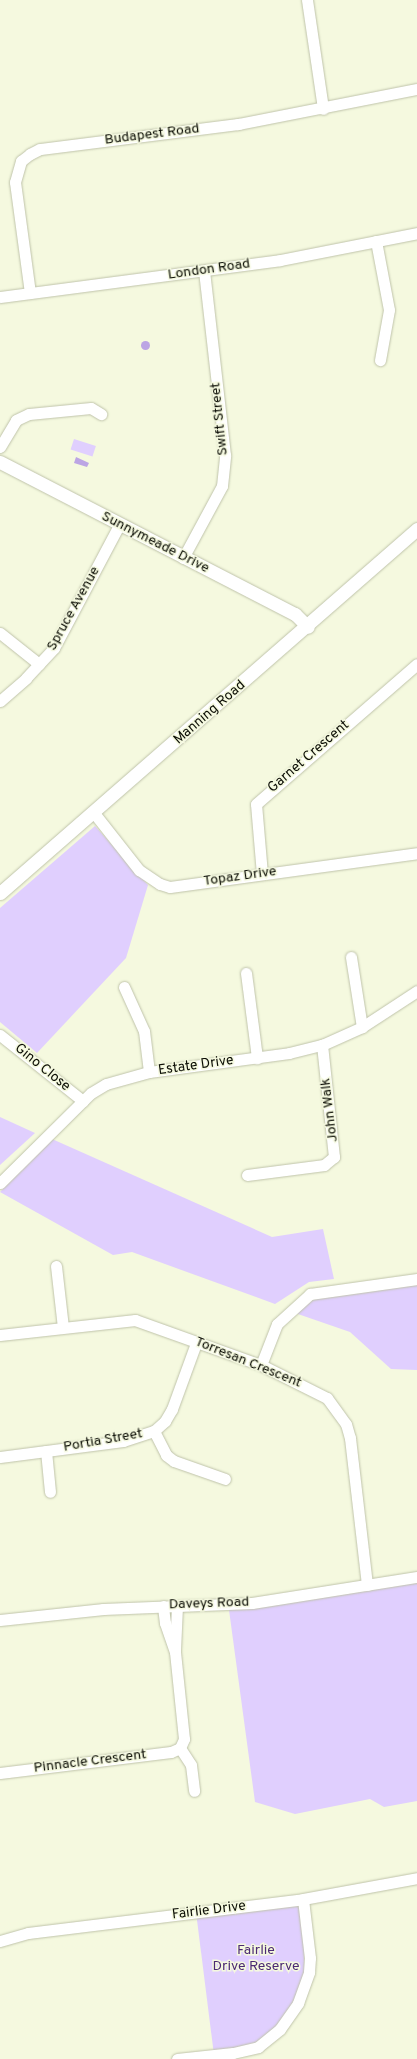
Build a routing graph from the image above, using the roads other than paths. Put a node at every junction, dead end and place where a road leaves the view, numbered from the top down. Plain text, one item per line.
1 (307, 0) edge
2 (417, 89) edge
3 (323, 109) junction
4 (417, 233) edge
5 (376, 240) junction
6 (204, 271) junction
7 (30, 293) junction
8 (0, 297) edge
9 (380, 360) dead end
10 (101, 414) dead end
11 (0, 447) edge
12 (0, 462) edge
13 (119, 525) junction
14 (417, 529) edge
15 (183, 558) junction
16 (308, 627) junction
17 (0, 633) edge
18 (39, 664) junction
19 (417, 664) edge
20 (0, 701) edge
21 (94, 813) junction
22 (417, 853) edge
23 (262, 874) junction
24 (0, 893) edge
25 (351, 957) dead end
26 (246, 973) dead end
27 (124, 987) dead end
28 (417, 991) edge
29 (362, 1027) junction
30 (0, 1035) edge
31 (322, 1046) junction
32 (258, 1058) junction
33 (149, 1072) junction
34 (83, 1101) junction
35 (247, 1175) dead end
36 (0, 1183) edge
37 (56, 1266) dead end
38 (417, 1279) edge
39 (63, 1326) junction
40 (0, 1335) edge
41 (196, 1343) junction
42 (261, 1365) junction
43 (154, 1431) junction
44 (46, 1450) junction
45 (0, 1457) edge
46 (225, 1479) dead end
47 (50, 1492) dead end
48 (417, 1577) edge
49 (367, 1585) junction
50 (163, 1606) junction
51 (177, 1606) junction
52 (0, 1620) edge
53 (174, 1652) junction
54 (180, 1748) junction
55 (0, 1773) edge
56 (194, 1790) dead end
57 (417, 1878) edge
58 (304, 1899) junction
59 (0, 1941) edge
60 (230, 2056) edge
61 (208, 2057) edge
62 (177, 2059) edge

1 - 3 street
2 - 3 street, Budapest Road
3 - 7 street, Budapest Road
4 - 5 street, London Road
5 - 6 street, London Road
5 - 9 street
6 - 7 street, London Road
6 - 15 street, Swift Street
7 - 8 street, London Road
10 - 11 street
12 - 13 street, Sunnymeade Drive
13 - 15 street, Sunnymeade Drive
13 - 18 street, Spruce Avenue
14 - 16 street, Manning Road
15 - 16 street, Sunnymeade Drive
16 - 21 street, Manning Road
17 - 18 street
18 - 20 street, Spruce Avenue
19 - 23 street, Garnet Crescent
21 - 23 street, Topaz Drive
21 - 24 street, Manning Road
22 - 23 street, Topaz Drive
25 - 29 street
26 - 32 street
27 - 33 street
28 - 29 street, Estate Drive
29 - 31 street, Estate Drive
30 - 34 street, Gino Close
31 - 32 street, Estate Drive
31 - 35 street, John Walk
32 - 33 street, Estate Drive
33 - 34 street, Estate Drive
34 - 36 street, Estate Drive
37 - 39 street
38 - 42 street
39 - 40 street, Torresan Crescent
39 - 41 street, Torresan Crescent
41 - 42 street, Torresan Crescent
41 - 43 street, Portia Street
42 - 49 street, Torresan Crescent
43 - 44 street, Portia Street
43 - 46 street
44 - 45 street, Portia Street
44 - 47 street
48 - 49 street, Daveys Road
49 - 51 street, Daveys Road
50 - 51 street, Daveys Road
50 - 52 street, Daveys Road
50 - 53 street
51 - 53 street
53 - 54 street
54 - 55 street, Pinnacle Crescent
54 - 56 street
57 - 58 street, Fairlie Drive
58 - 59 street, Fairlie Drive
58 - 60 street
60 - 61 street
61 - 62 street

